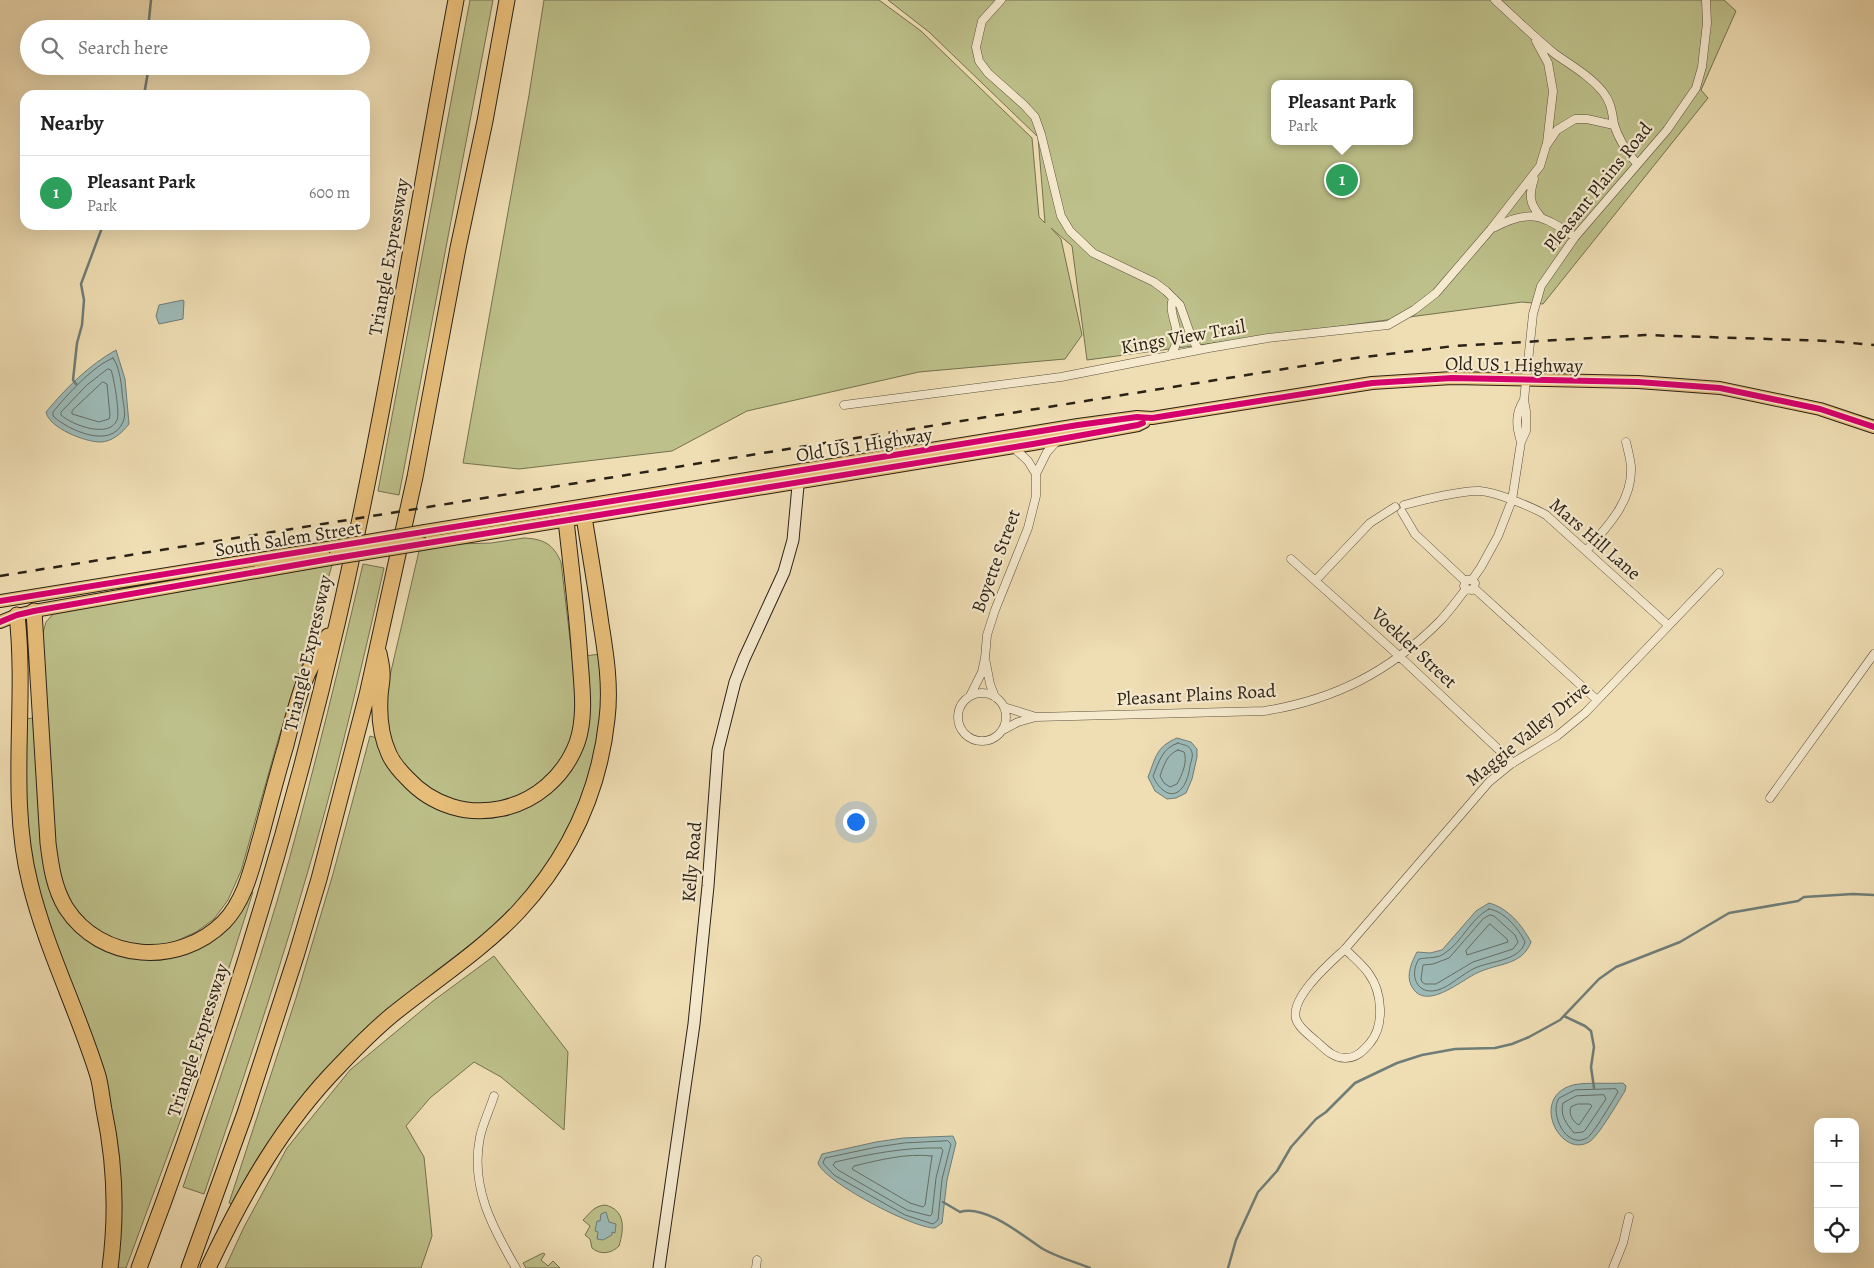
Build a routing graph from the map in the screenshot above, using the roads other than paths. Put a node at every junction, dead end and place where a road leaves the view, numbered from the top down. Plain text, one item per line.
1 (456, 0) edge
2 (507, 0) edge
3 (1001, 0) edge
4 (1495, 0) edge
5 (1706, 0) edge
6 (1534, 36) junction
7 (1614, 125) junction
8 (1547, 144) junction
9 (1637, 164) junction
10 (1536, 172) junction
11 (1540, 216) junction
12 (1491, 229) junction
13 (1575, 237) junction
14 (1173, 298) junction
15 (1200, 350) junction
16 (1171, 355) junction
17 (1526, 379) junction
18 (844, 405) dead end
19 (1152, 418) junction
20 (1874, 427) edge
21 (1058, 440) junction
22 (1626, 442) dead end
23 (1012, 447) junction
24 (1036, 474) junction
25 (799, 476) junction
26 (1512, 500) junction
27 (1400, 508) junction
28 (583, 512) junction
29 (566, 514) junction
30 (1586, 551) junction
31 (1291, 559) dead end
32 (1719, 573) dead end
33 (1316, 580) junction
34 (1469, 584) junction
35 (16, 598) junction
36 (0, 601) edge
37 (33, 603) junction
38 (17, 615) junction
39 (338, 618) junction
40 (0, 622) edge
41 (1668, 625) junction
42 (377, 643) junction
43 (1874, 654) edge
44 (1398, 656) junction
45 (985, 658) junction
46 (970, 696) junction
47 (995, 696) junction
48 (1597, 700) junction
49 (1004, 707) junction
50 (1036, 717) junction
51 (1003, 730) junction
52 (1513, 763) junction
53 (1770, 798) dead end
54 (1345, 950) junction
55 (494, 1096) dead end
56 (1629, 1217) dead end
57 (110, 1268) edge
58 (139, 1268) edge
59 (189, 1268) edge
60 (208, 1268) edge
61 (516, 1268) edge
62 (659, 1268) edge
63 (1613, 1268) edge

1 - 39 highway, Triangle Expressway
2 - 42 highway
3 - 14 street
4 - 6 street
5 - 9 street, Pleasant Plains Road
6 - 7 street
6 - 8 street
7 - 8 street, Kings View Trail
7 - 9 street
8 - 10 street, Kings View Trail
9 - 13 street, Pleasant Plains Road
10 - 11 street, Kings View Trail
10 - 12 street, Kings View Trail
11 - 12 street, Kings View Trail
11 - 13 street
12 - 15 street, Kings View Trail
13 - 17 street, Pleasant Plains Road
14 - 15 street
14 - 16 street
15 - 16 street, Kings View Trail
16 - 18 street, Kings View Trail
17 - 19 main road, Old US 1 Highway
17 - 20 main road, Old US 1 Highway
17 - 26 street, Pleasant Plains Road
19 - 21 main road, Old US 1 Highway
19 - 25 main road, Old US 1 Highway
21 - 23 main road, Old US 1 Highway
21 - 24 street, Boyette Street
22 - 30 street
23 - 24 street
23 - 25 main road, Old US 1 Highway
24 - 45 street, Boyette Street
25 - 28 main road, Old US 1 Highway
25 - 62 street, Kelly Road
26 - 27 street, Mars Hill Lane
26 - 30 street, Mars Hill Lane
26 - 34 street, Pleasant Plains Road
27 - 33 street, Mars Hill Lane
27 - 34 street
28 - 29 main road, South Salem Street
28 - 60 highway
29 - 37 main road, South Salem Street, bridge
29 - 42 highway
30 - 41 street, Mars Hill Lane
31 - 33 street, Voekler Street
32 - 41 street, Maggie Valley Drive
33 - 44 street, Voekler Street
34 - 44 street, Pleasant Plains Road
34 - 48 street
35 - 36 main road, South Salem Street
35 - 37 main road, South Salem Street
35 - 38 main road
37 - 38 main road, South Salem Street
37 - 39 highway
38 - 40 main road, South Salem Street
38 - 57 highway
39 - 58 highway, Triangle Expressway
41 - 48 street, Maggie Valley Drive
42 - 59 highway
43 - 53 street
44 - 50 street, Pleasant Plains Road
44 - 52 street, Voekler Street
45 - 46 street, Boyette Street
45 - 47 street, Boyette Street
46 - 47 street
46 - 51 street, Boyette Street
47 - 49 street, Boyette Street
48 - 52 street, Maggie Valley Drive
49 - 50 street, Pleasant Plains Road
49 - 51 street
50 - 51 street, Pleasant Plains Road
52 - 54 street, Maggie Valley Drive
54 - 54 street, Maggie Valley Drive
55 - 61 street
56 - 63 street

